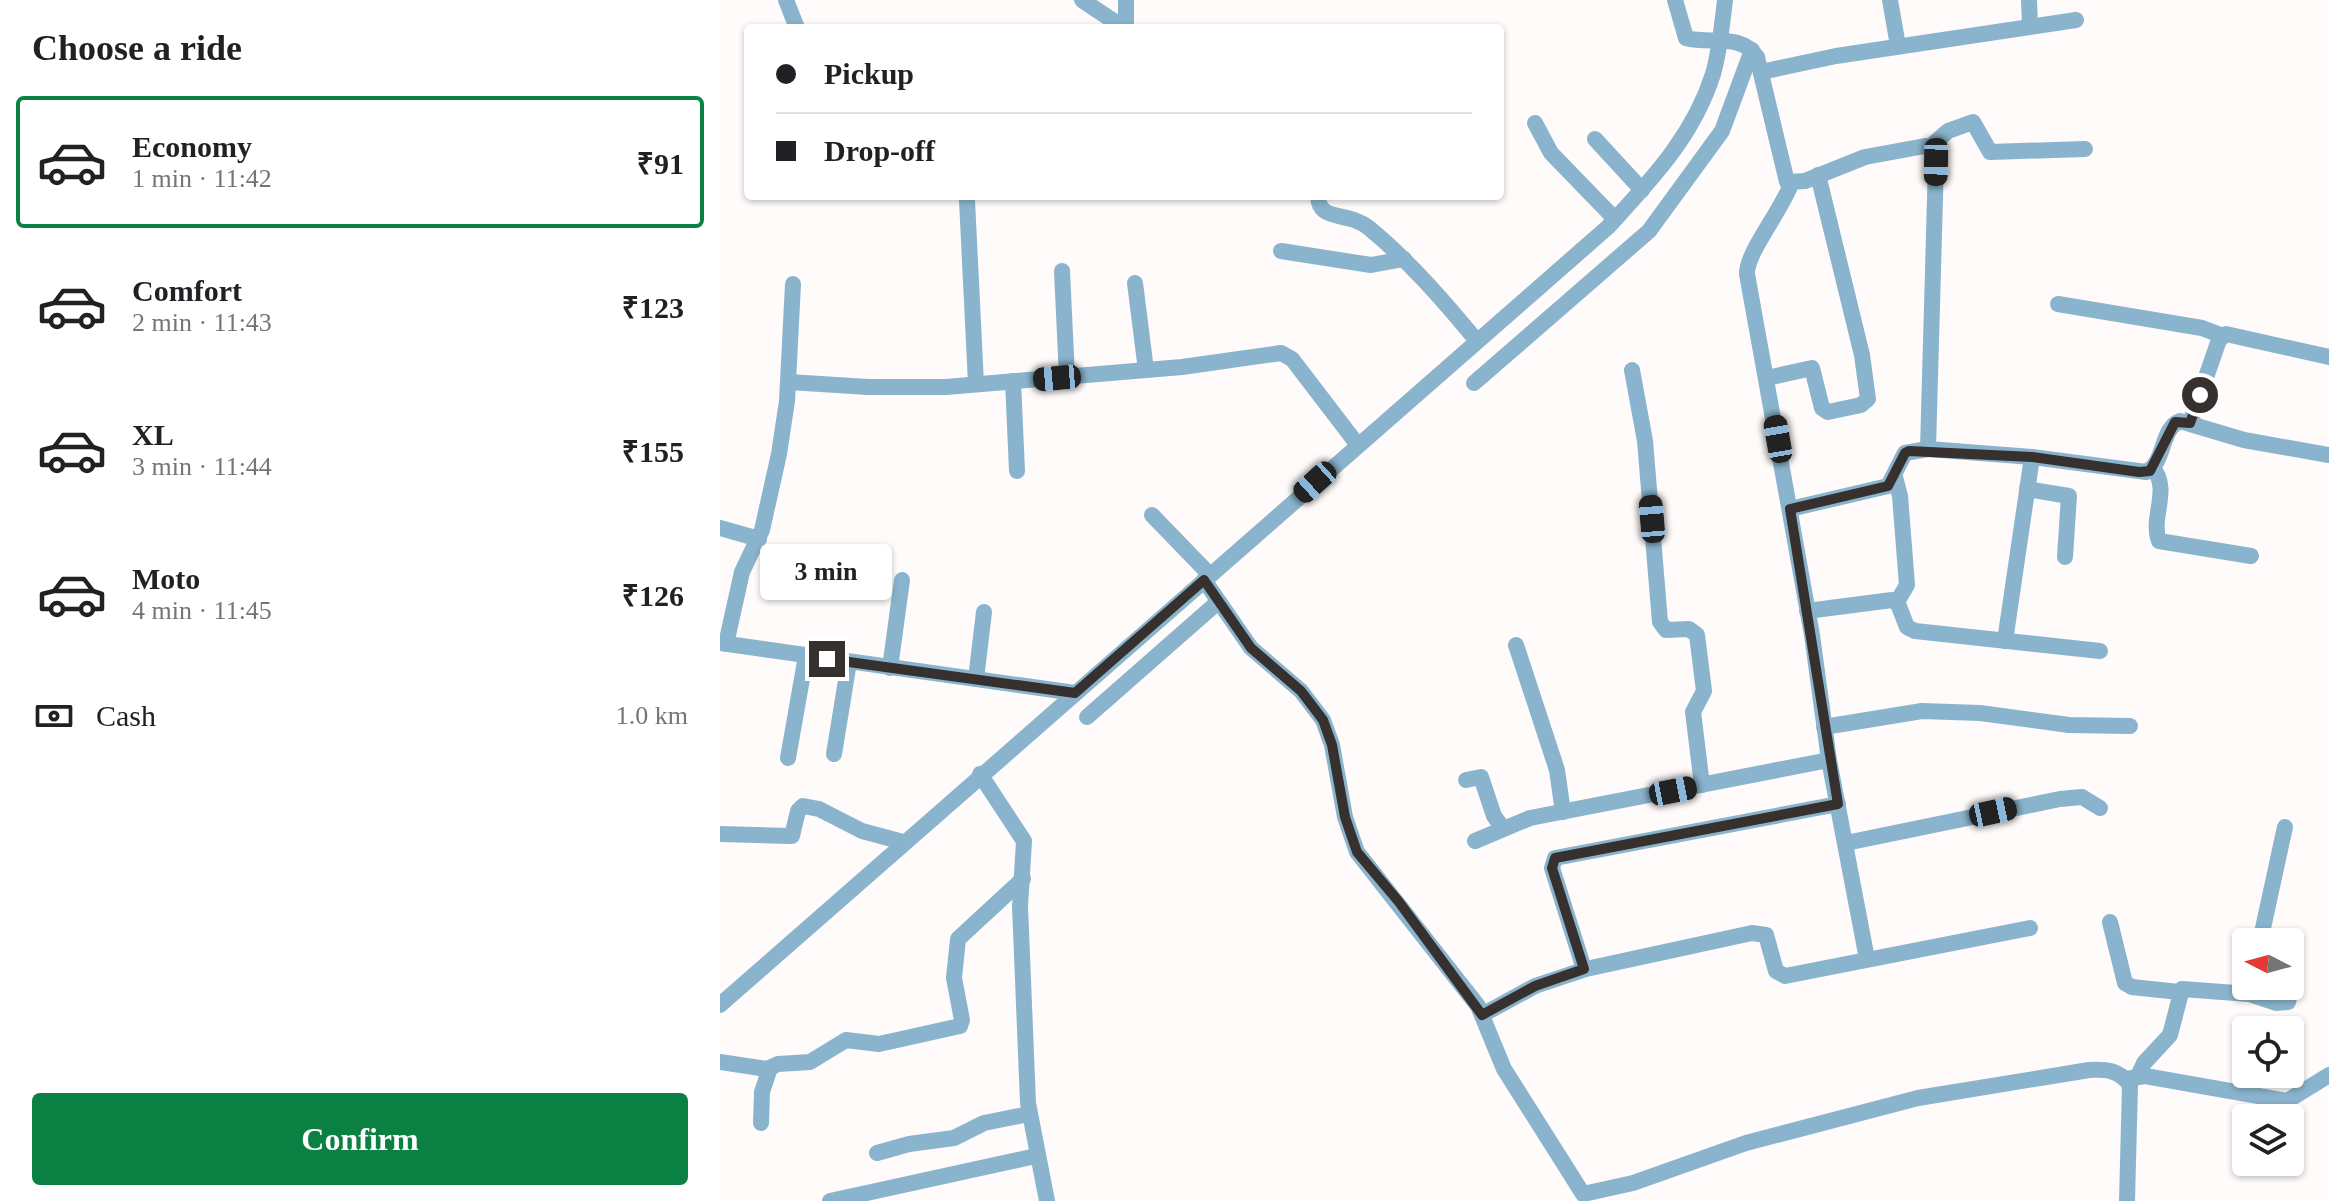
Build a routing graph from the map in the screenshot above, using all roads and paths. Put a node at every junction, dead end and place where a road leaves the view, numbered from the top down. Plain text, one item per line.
1 (786, 0) edge
2 (1082, 0) edge
3 (1126, 0) edge
4 (1675, 0) edge
5 (1725, 0) edge
6 (1890, 0) edge
7 (2029, 0) edge
8 (2076, 20) dead end
9 (795, 24) edge
10 (1119, 24) edge
11 (1125, 24) edge
12 (2030, 26) junction
13 (1735, 43) junction
14 (1898, 46) junction
15 (1761, 72) junction
16 (1535, 123) dead end
17 (1595, 139) dead end
18 (1930, 147) junction
19 (2085, 149) dead end
20 (1818, 175) junction
21 (1791, 184) junction
22 (1642, 190) junction
23 (967, 200) dead end
24 (1319, 200) edge
25 (1615, 219) junction
26 (1281, 251) dead end
27 (1404, 259) junction
28 (1062, 271) dead end
29 (1135, 283) dead end
30 (793, 284) dead end
31 (2058, 304) dead end
32 (2223, 336) junction
33 (1476, 340) junction
34 (2329, 357) edge
35 (1146, 370) junction
36 (1632, 370) dead end
37 (1067, 377) junction
38 (1767, 378) junction
39 (1013, 381) junction
40 (789, 382) junction
41 (1474, 383) dead end
42 (976, 384) junction
43 (2190, 423) junction
44 (1357, 444) junction
45 (1928, 449) junction
46 (2329, 455) edge
47 (2032, 457) junction
48 (2153, 468) junction
49 (1017, 471) dead end
50 (1895, 477) junction
51 (2027, 489) junction
52 (1790, 509) junction
53 (1152, 515) dead end
54 (720, 528) edge
55 (759, 539) junction
56 (2251, 556) dead end
57 (2065, 557) dead end
58 (1207, 577) junction
59 (902, 580) dead end
60 (1218, 602) junction
61 (1897, 602) junction
62 (1807, 611) junction
63 (984, 612) dead end
64 (2005, 641) junction
65 (723, 644) edge
66 (1516, 645) dead end
67 (2100, 651) dead end
68 (806, 656) junction
69 (849, 662) junction
70 (890, 668) junction
71 (976, 679) junction
72 (1075, 693) junction
73 (1087, 717) dead end
74 (2130, 726) dead end
75 (1824, 727) junction
76 (834, 754) dead end
77 (788, 758) dead end
78 (1829, 760) junction
79 (1466, 780) dead end
80 (987, 784) junction
81 (1702, 785) junction
82 (1838, 804) junction
83 (2100, 808) dead end
84 (1563, 812) junction
85 (2285, 827) dead end
86 (1503, 828) junction
87 (720, 834) edge
88 (1475, 841) dead end
89 (903, 842) junction
90 (1846, 843) junction
91 (1023, 879) junction
92 (2110, 922) dead end
93 (2030, 928) dead end
94 (2263, 928) edge
95 (1867, 959) junction
96 (1584, 969) junction
97 (2232, 989) edge
98 (2179, 992) junction
99 (2270, 1000) edge
100 (2289, 1000) edge
101 (720, 1005) edge
102 (1482, 1015) junction
103 (720, 1062) edge
104 (770, 1068) junction
105 (2329, 1075) edge
106 (2132, 1077) junction
107 (1029, 1114) junction
108 (761, 1123) dead end
109 (877, 1153) dead end
110 (1036, 1156) junction
111 (1586, 1198) edge
112 (830, 1201) edge
113 (1047, 1201) edge
114 (2127, 1201) edge

1 - 9 street
2 - 10 street
3 - 11 street
4 - 13 street
5 - 13 street
6 - 14 street
7 - 12 street
8 - 12 street
12 - 14 street
13 - 15 street
13 - 22 street
13 - 41 street
14 - 15 street
15 - 21 street
16 - 25 street
17 - 22 street
18 - 19 street
18 - 20 street
18 - 45 street
20 - 21 street
20 - 38 street
21 - 38 street
22 - 25 street
23 - 42 street
24 - 27 street
25 - 33 street
26 - 27 street
27 - 33 street
28 - 37 street
29 - 35 street
30 - 40 street
31 - 32 street
32 - 34 street
32 - 43 street
33 - 44 street
35 - 37 street
35 - 44 street
36 - 81 street
37 - 39 street
38 - 52 street
39 - 42 street
39 - 49 street
40 - 42 street
40 - 55 street
43 - 46 street
43 - 48 street
44 - 58 street
45 - 47 street
45 - 50 street
47 - 48 street
47 - 51 street
48 - 56 street
50 - 52 street
50 - 61 street
51 - 57 street
51 - 64 street
52 - 62 street
53 - 58 street
54 - 55 street
55 - 65 street
58 - 60 street
58 - 72 street
59 - 70 street
60 - 73 street
60 - 102 street
61 - 62 street
61 - 64 street
62 - 75 street
63 - 71 street
64 - 67 street
65 - 68 street
66 - 84 street
68 - 69 street
68 - 77 street
69 - 70 street
69 - 76 street
70 - 71 street
71 - 72 street
72 - 80 street
74 - 75 street
75 - 78 street
78 - 81 street
78 - 82 street
79 - 86 street
80 - 89 street
80 - 91 street
81 - 84 street
82 - 90 street
82 - 96 street
83 - 90 street
84 - 86 street
85 - 94 street
86 - 88 street
87 - 89 street
89 - 101 street
90 - 95 street
91 - 104 street
91 - 107 street
92 - 98 street
93 - 95 street
95 - 96 street
96 - 102 street
97 - 98 street
98 - 106 street
99 - 100 street
102 - 111 street
103 - 104 street
104 - 108 street
105 - 106 street
106 - 111 street
106 - 114 street
107 - 109 street
107 - 110 street
110 - 112 street
110 - 113 street

